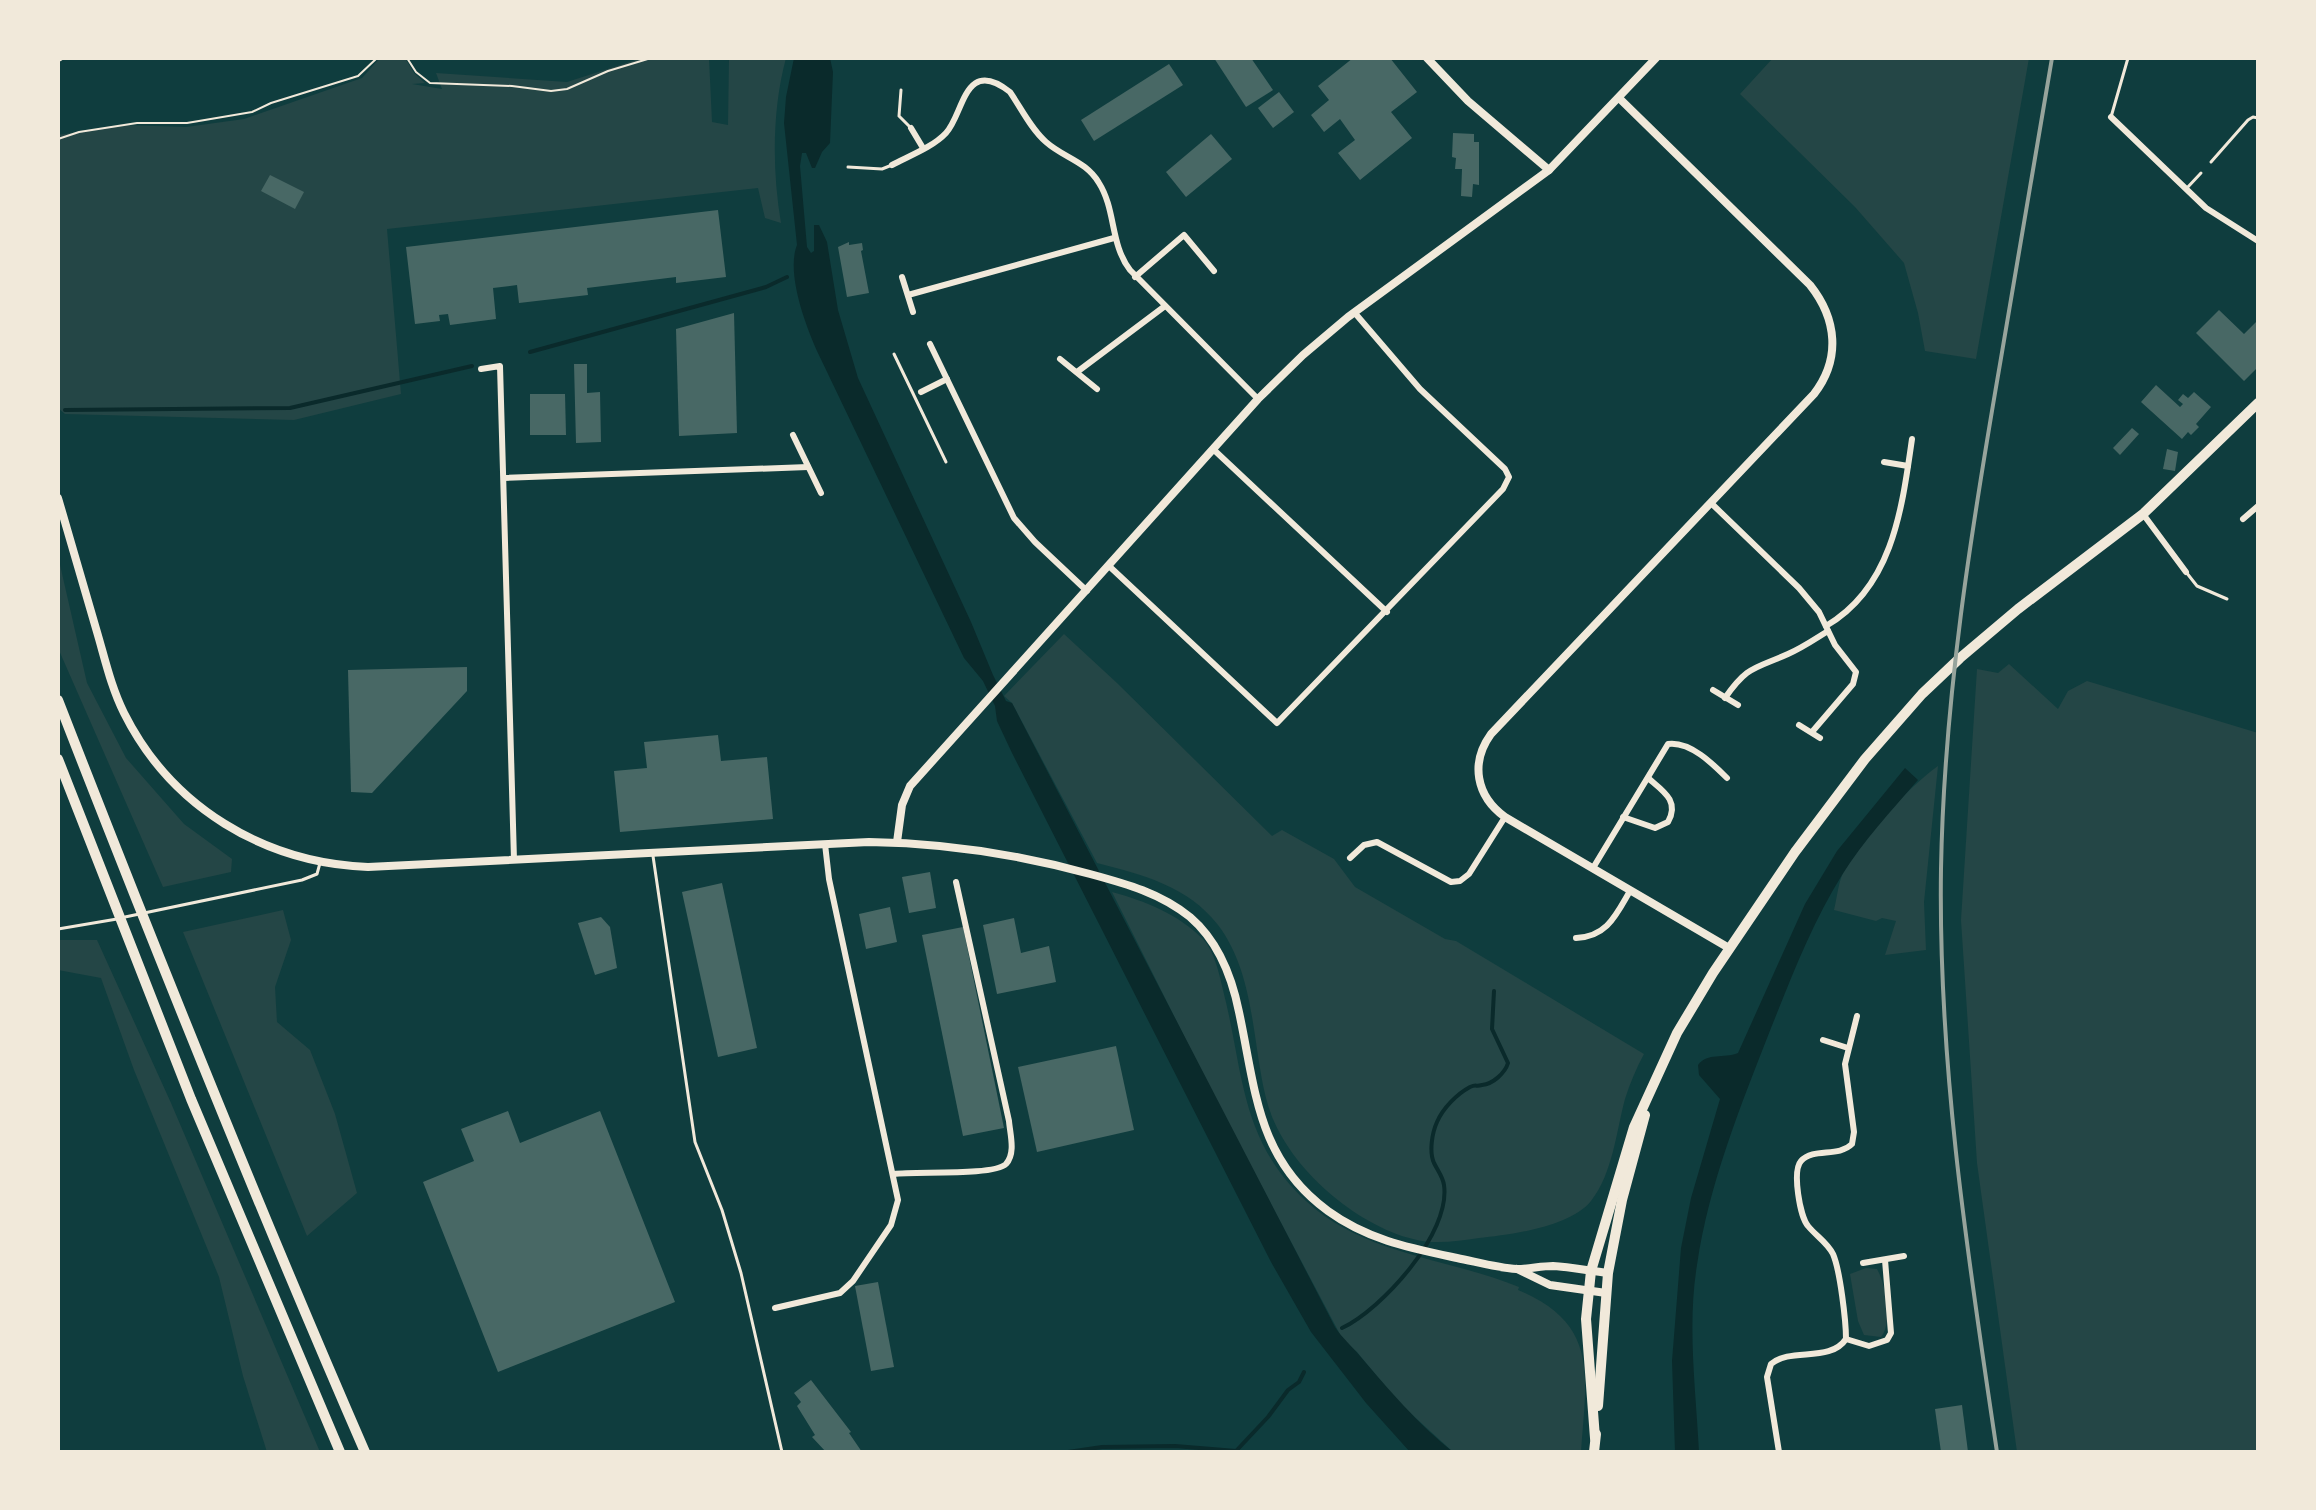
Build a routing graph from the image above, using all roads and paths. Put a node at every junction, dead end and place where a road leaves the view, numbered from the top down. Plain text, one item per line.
1 (377, 58) edge
2 (407, 58) edge
3 (651, 58) edge
4 (1427, 58) edge
5 (1656, 58) edge
6 (2128, 58) edge
7 (901, 90) dead end
8 (1619, 98) junction
9 (2111, 117) joint
10 (2258, 118) edge
11 (911, 128) joint
12 (58, 139) edge
13 (923, 148) junction
14 (2211, 162) dead end
15 (892, 165) joint
16 (848, 167) dead end
17 (1549, 170) junction
18 (2201, 173) dead end
19 (2186, 189) junction
20 (1114, 238) junction
21 (2258, 241) edge
22 (1214, 271) dead end
23 (902, 277) dead end
24 (1135, 277) junction
25 (908, 295) junction
26 (1165, 306) junction
27 (913, 312) dead end
28 (1354, 312) junction
29 (930, 344) dead end
30 (894, 354) dead end
31 (1060, 359) dead end
32 (481, 369) dead end
33 (1077, 372) junction
34 (947, 379) junction
35 (1097, 389) dead end
36 (917, 394) junction
37 (1258, 399) junction
38 (2258, 403) edge
39 (793, 435) dead end
40 (1912, 439) dead end
41 (1213, 449) junction
42 (946, 462) dead end
43 (1884, 462) dead end
44 (1908, 466) junction
45 (808, 467) junction
46 (504, 478) junction
47 (821, 493) dead end
48 (58, 498) edge
49 (1711, 503) junction
50 (2258, 507) edge
51 (2143, 514) junction
52 (2243, 519) dead end
53 (1109, 566) junction
54 (2186, 572) joint
55 (1087, 591) junction
56 (2227, 599) dead end
57 (1387, 612) junction
58 (1827, 628) junction
59 (1713, 690) dead end
60 (1725, 698) junction
61 (58, 700) edge
62 (1738, 705) dead end
63 (1799, 725) dead end
64 (1812, 732) junction
65 (1820, 738) dead end
66 (58, 759) edge
67 (1648, 778) junction
68 (1727, 778) dead end
69 (1505, 817) junction
70 (1623, 817) junction
71 (897, 842) junction
72 (825, 844) junction
73 (652, 853) junction
74 (1350, 858) dead end
75 (514, 860) junction
76 (320, 862) junction
77 (1593, 868) junction
78 (956, 882) dead end
79 (1630, 891) junction
80 (58, 929) edge
81 (1576, 938) dead end
82 (1729, 948) junction
83 (1857, 1016) dead end
84 (1823, 1040) dead end
85 (1848, 1048) junction
86 (1649, 1097) junction
87 (894, 1174) junction
88 (1904, 1256) dead end
89 (1885, 1260) junction
90 (1863, 1263) dead end
91 (1516, 1269) junction
92 (1591, 1271) junction
93 (1608, 1273) junction
94 (1589, 1291) junction
95 (1606, 1293) junction
96 (775, 1308) dead end
97 (1846, 1339) junction
98 (1595, 1438) junction
99 (340, 1452) edge
100 (365, 1452) edge
101 (782, 1452) edge
102 (1594, 1452) edge
103 (1779, 1452) edge

1 - 12 path
2 - 3 path
4 - 17 street
5 - 8 street
6 - 9 lane
7 - 11 lane
8 - 17 street
8 - 49 street
9 - 19 street
10 - 14 lane
11 - 13 street
13 - 15 street
13 - 20 street
15 - 16 lane
17 - 28 street
18 - 19 lane
19 - 21 street
20 - 24 street
20 - 25 street
22 - 24 street
23 - 25 street
24 - 26 street
25 - 27 street
26 - 33 street
26 - 37 street
28 - 37 street
28 - 57 street
29 - 34 street
30 - 36 lane
31 - 33 street
32 - 46 street
33 - 35 street
34 - 36 street
34 - 55 street
36 - 42 lane
37 - 41 street
38 - 51 main road
39 - 45 street
40 - 44 street
41 - 53 street
41 - 57 street
43 - 44 street
44 - 58 street
45 - 46 street
45 - 47 street
46 - 75 street
48 - 76 street
49 - 58 street
49 - 69 street
50 - 52 street
51 - 54 street
51 - 82 main road
53 - 55 street
53 - 57 street
54 - 56 lane
55 - 71 street
58 - 60 street
58 - 64 street
59 - 60 street
60 - 62 street
61 - 100 main road
63 - 64 street
64 - 65 street
66 - 99 main road
67 - 68 street
67 - 70 street
67 - 70 street
69 - 74 street
69 - 77 street
70 - 77 street
71 - 72 street
71 - 91 street
72 - 73 street
72 - 87 street
73 - 75 street
73 - 101 lane
75 - 76 street
76 - 80 lane
77 - 79 street
78 - 87 street
79 - 81 street
79 - 82 street
82 - 86 main road
83 - 85 street
84 - 85 street
85 - 97 street
86 - 92 main road
86 - 93 main road
87 - 96 street
88 - 89 street
89 - 90 street
89 - 97 street
91 - 92 street
91 - 94 street
92 - 93 street
92 - 94 main road
93 - 95 main road
94 - 95 street
94 - 98 main road
95 - 98 main road
97 - 103 street
98 - 102 main road

